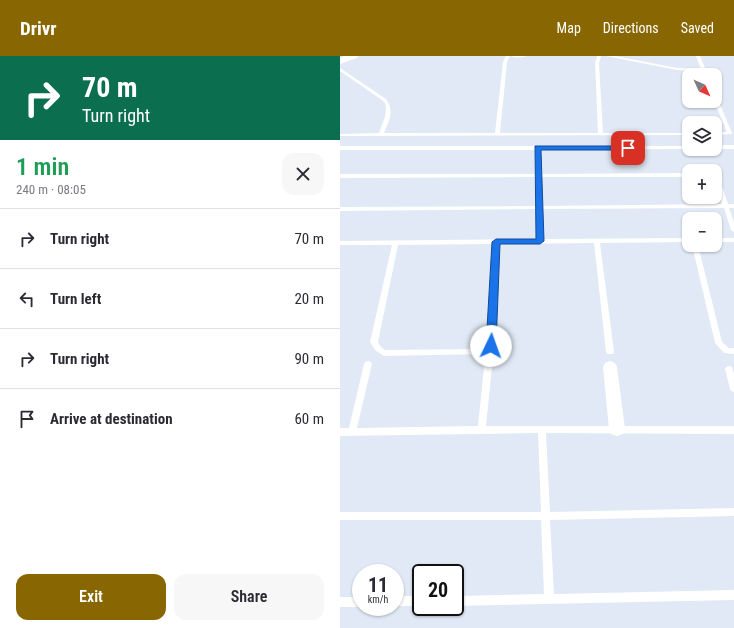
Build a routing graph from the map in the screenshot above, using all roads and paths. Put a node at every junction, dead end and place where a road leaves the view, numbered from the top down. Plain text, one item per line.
1 (353, 56) edge
2 (508, 56) edge
3 (513, 56) edge
4 (524, 56) edge
5 (599, 56) edge
6 (608, 56) edge
7 (698, 56) edge
8 (340, 61) edge
9 (703, 68) edge
10 (340, 69) edge
11 (682, 69) edge
12 (720, 108) edge
13 (497, 134) junction
14 (601, 134) junction
15 (682, 134) edge
16 (722, 134) edge
17 (340, 135) edge
18 (380, 135) junction
19 (734, 147) edge
20 (340, 148) edge
21 (537, 148) junction
22 (682, 148) edge
23 (722, 148) edge
24 (340, 176) edge
25 (538, 176) junction
26 (682, 176) edge
27 (722, 195) edge
28 (734, 206) edge
29 (726, 207) junction
30 (539, 208) junction
31 (340, 209) edge
32 (734, 230) edge
33 (682, 240) edge
34 (722, 240) edge
35 (734, 240) edge
36 (540, 241) junction
37 (597, 241) junction
38 (396, 242) junction
39 (496, 242) junction
40 (340, 243) edge
41 (697, 252) edge
42 (734, 351) edge
43 (610, 352) dead end
44 (368, 364) dead end
45 (488, 367) dead end
46 (610, 367) dead end
47 (729, 369) dead end
48 (734, 389) edge
49 (617, 429) junction
50 (482, 430) junction
51 (542, 430) junction
52 (734, 430) edge
53 (340, 432) edge
54 (352, 432) junction
55 (734, 512) edge
56 (340, 516) edge
57 (546, 516) junction
58 (734, 595) edge
59 (549, 599) junction
60 (464, 601) edge
61 (340, 602) edge
62 (352, 602) edge

1 - 8 street
2 - 13 lane
3 - 4 lane
5 - 14 lane
6 - 11 lane
7 - 9 lane
10 - 18 lane
12 - 16 lane
13 - 14 lane
13 - 18 lane
14 - 15 lane
17 - 18 lane
19 - 23 lane
20 - 21 lane
21 - 22 lane
21 - 25 lane
24 - 25 lane
25 - 26 lane
25 - 30 lane
27 - 29 lane
28 - 29 lane
29 - 30 lane
29 - 32 lane
30 - 31 lane
30 - 36 lane
33 - 37 lane
34 - 35 lane
36 - 37 lane
36 - 39 lane
37 - 43 lane
38 - 39 lane
38 - 39 lane
38 - 40 lane
41 - 42 lane
44 - 54 lane
45 - 50 lane
46 - 49 street
47 - 48 lane
49 - 51 lane
49 - 52 lane
50 - 51 lane
50 - 54 lane
51 - 57 lane
53 - 54 lane
55 - 57 lane
56 - 57 lane
57 - 59 lane
58 - 59 lane
59 - 60 lane
61 - 62 lane

